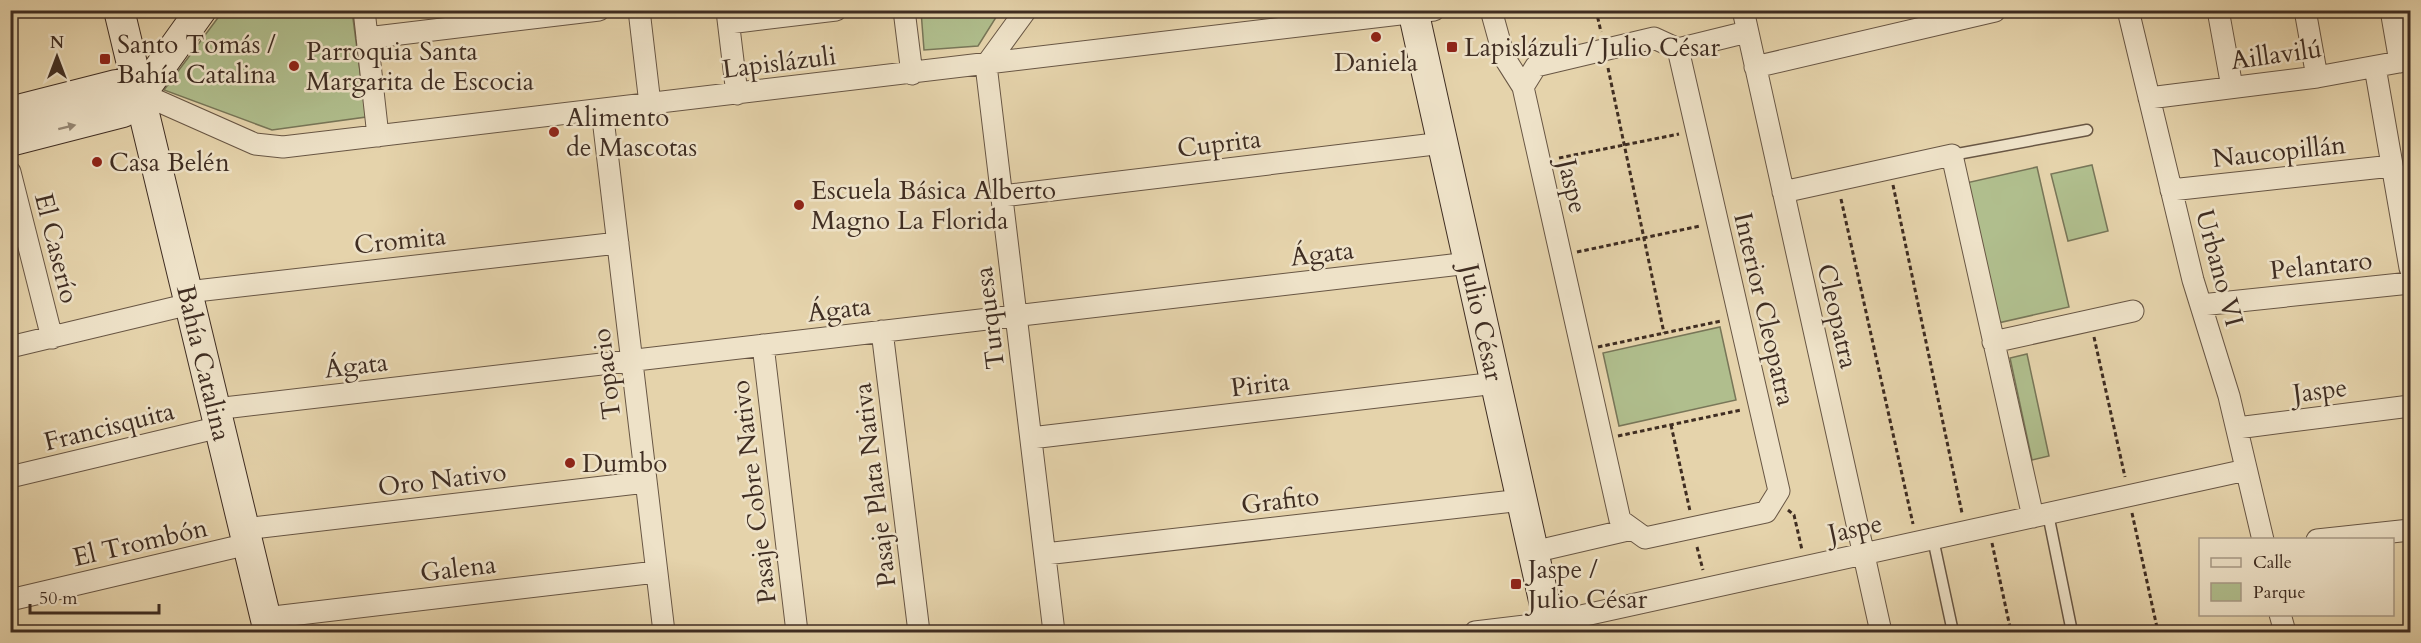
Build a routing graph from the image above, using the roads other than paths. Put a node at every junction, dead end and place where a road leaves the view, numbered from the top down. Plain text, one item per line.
1 (119, 10) edge
2 (201, 10) edge
3 (364, 10) edge
4 (599, 10) edge
5 (639, 10) edge
6 (836, 10) edge
7 (904, 10) edge
8 (1026, 10) edge
9 (1491, 10) edge
10 (1743, 10) edge
11 (2128, 10) edge
12 (2218, 10) edge
13 (2305, 10) edge
14 (2391, 10) edge
15 (1995, 11) edge
16 (1420, 12) edge
17 (728, 17) edge
18 (1747, 32) junction
19 (367, 38) junction
20 (1678, 49) junction
21 (2405, 61) edge
22 (986, 65) junction
23 (1755, 67) junction
24 (2375, 67) junction
25 (912, 74) junction
26 (2317, 77) junction
27 (1523, 87) junction
28 (2232, 87) junction
29 (140, 93) junction
30 (737, 94) junction
31 (2149, 98) junction
32 (650, 104) junction
33 (602, 110) junction
34 (10, 112) edge
35 (2087, 130) dead end
36 (378, 136) junction
37 (10, 141) edge
38 (1443, 143) junction
39 (1952, 155) junction
40 (2392, 166) junction
41 (10, 172) edge
42 (2171, 190) junction
43 (1783, 192) junction
44 (1002, 196) junction
45 (618, 243) junction
46 (1469, 263) junction
47 (2410, 268) edge
48 (2410, 283) edge
49 (189, 298) junction
50 (2201, 305) junction
51 (2133, 311) dead end
52 (1016, 315) junction
53 (882, 331) junction
54 (52, 338) junction
55 (1994, 342) junction
56 (763, 345) junction
57 (10, 347) edge
58 (632, 360) junction
59 (1496, 383) junction
60 (2410, 406) edge
61 (217, 418) junction
62 (2237, 428) junction
63 (1031, 438) junction
64 (2246, 470) junction
65 (10, 477) edge
66 (646, 482) junction
67 (1522, 500) junction
68 (2040, 515) junction
69 (1632, 529) junction
70 (2410, 530) edge
71 (246, 537) junction
72 (2263, 538) edge
73 (2336, 538) edge
74 (1925, 541) junction
75 (1533, 552) junction
76 (1044, 554) junction
77 (1863, 554) junction
78 (657, 572) junction
79 (10, 600) edge
80 (2280, 616) edge
81 (267, 625) edge
82 (1550, 628) edge
83 (664, 633) edge
84 (797, 633) edge
85 (919, 633) edge
86 (1054, 633) edge
87 (1475, 633) edge
88 (1881, 633) edge
89 (1953, 633) edge
90 (2073, 633) edge
91 (2285, 633) edge

1 - 29 street, Bahía Catalina
2 - 29 street
3 - 19 street
4 - 19 street
5 - 32 street
6 - 17 street
7 - 25 street
8 - 22 street
9 - 27 street, Jaspe
10 - 18 street, Cleopatra
11 - 31 street, Urbano VI
12 - 28 street
13 - 26 street
14 - 21 street
15 - 23 street
16 - 22 street, Lapislázuli
16 - 38 street, Julio César
17 - 30 street
18 - 20 street
18 - 23 street, Cleopatra
19 - 36 street
20 - 27 street
20 - 69 street, Interior Cleopatra
21 - 24 street, Aillavilú
22 - 25 street, Lapislázuli
22 - 44 street, Turquesa
23 - 43 street, Cleopatra
24 - 26 street, Aillavilú
24 - 40 street
25 - 30 street, Lapislázuli
26 - 28 street, Aillavilú
27 - 69 street, Jaspe
28 - 31 street, Aillavilú
29 - 34 street
29 - 36 street, Lapislázuli
37 -> 29 street
29 - 49 street, Bahía Catalina
30 - 32 street, Lapislázuli
31 - 42 street, Urbano VI
32 - 33 street, Lapislázuli
33 - 36 street, Lapislázuli
33 - 45 street, Topacio
35 - 39 lane
38 - 44 street, Cuprita
38 - 46 street, Julio César
39 - 43 street, Interior Cleopatra
39 - 55 street
40 - 42 street, Naucopillán
40 - 47 street
41 - 54 street, El Caserío
42 - 50 street, Urbano VI
43 - 77 street, Cleopatra
44 - 52 street, Turquesa
45 - 49 street, Cromita
45 - 58 street, Topacio
46 - 52 street, Ágata
46 - 59 street, Julio César
48 - 50 street, Pelantaro
49 - 54 street, Cromita
49 - 61 street, Bahía Catalina
50 - 62 street, Urbano VI
51 - 55 street
52 - 53 street, Ágata
52 - 63 street, Turquesa
53 - 56 street, Ágata
53 - 85 street, Pasaje Plata Nativa
54 - 57 street, Cromita
55 - 68 street
56 - 58 street, Ágata
56 - 84 street, Pasaje Cobre Nativo
58 - 61 street, Ágata
58 - 66 street, Topacio
59 - 63 street, Pirita
59 - 67 street, Julio César
60 - 62 street, Jaspe
61 - 65 street, Francisquita
61 - 71 street, Bahía Catalina
62 - 64 street, Urbano VI
63 - 76 street, Turquesa
64 - 68 street, Jaspe
64 - 72 street, Urbano VI
66 - 71 street, Oro Nativo
66 - 78 street, Topacio
67 - 75 street, Julio César
67 - 76 street, Grafito
68 - 74 street, Jaspe
68 - 90 lane
69 - 75 street
70 - 73 street
71 - 79 street, El Trombón
71 - 81 street, Bahía Catalina
74 - 77 street, Jaspe
74 - 89 lane
75 - 82 street, Julio César
76 - 86 street, Turquesa
77 - 82 street, Jaspe
77 - 88 street, Cleopatra
78 - 81 street, Galena
78 - 83 street, Topacio
80 - 91 street
82 - 87 street, Jaspe

